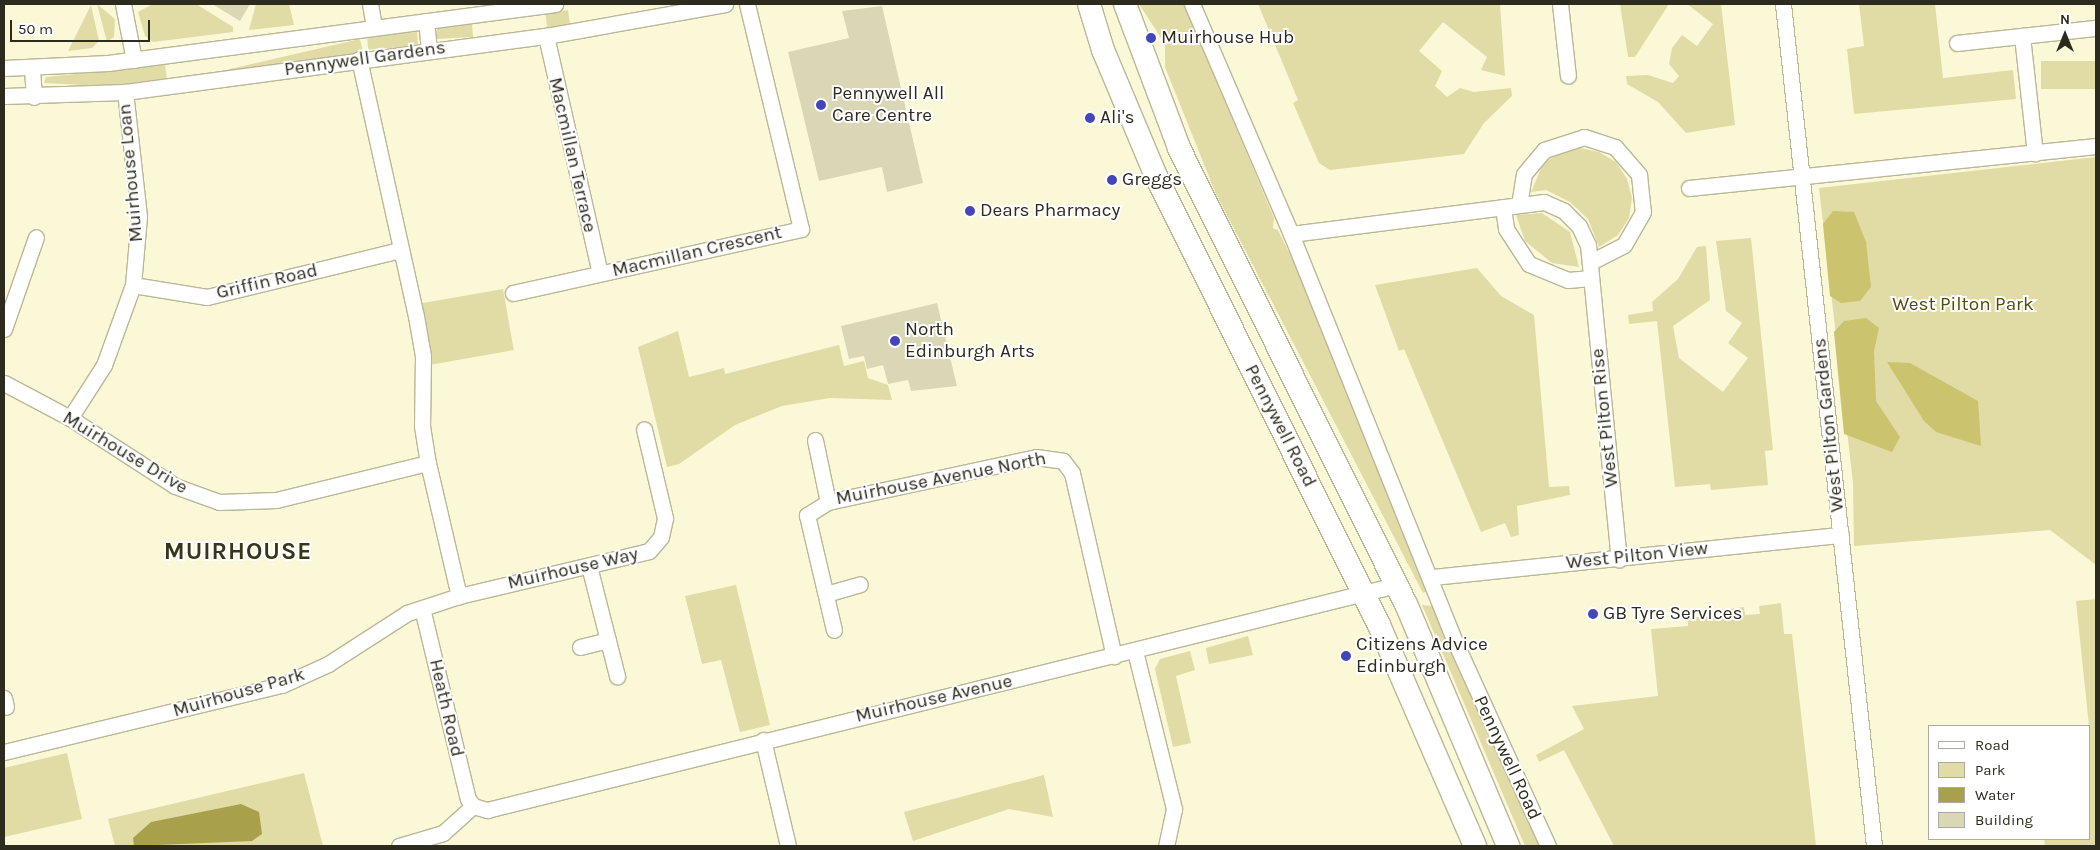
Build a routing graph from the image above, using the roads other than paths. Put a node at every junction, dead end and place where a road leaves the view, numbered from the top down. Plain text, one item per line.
1 (123, 4) edge
2 (370, 4) edge
3 (549, 4) edge
4 (725, 4) edge
5 (747, 4) edge
6 (1089, 4) edge
7 (1124, 4) edge
8 (1192, 4) edge
9 (1560, 4) edge
10 (1783, 4) edge
11 (426, 21) junction
12 (374, 27) junction
13 (2096, 28) edge
14 (546, 36) junction
15 (2022, 36) junction
16 (1957, 43) dead end
17 (429, 50) junction
18 (359, 59) junction
19 (134, 60) junction
20 (4, 68) edge
21 (32, 69) junction
22 (1568, 76) dead end
23 (125, 92) junction
24 (4, 96) edge
25 (34, 97) junction
26 (2096, 146) edge
27 (2035, 153) junction
28 (1802, 176) junction
29 (1689, 188) dead end
30 (1519, 205) junction
31 (1502, 207) junction
32 (1291, 234) junction
33 (36, 237) dead end
34 (400, 250) junction
35 (1590, 262) junction
36 (600, 273) junction
37 (1591, 278) junction
38 (133, 285) junction
39 (514, 293) dead end
40 (4, 328) edge
41 (4, 383) edge
42 (70, 418) junction
43 (644, 429) dead end
44 (815, 440) dead end
45 (428, 463) junction
46 (828, 502) junction
47 (1840, 535) junction
48 (1619, 559) junction
49 (589, 566) junction
50 (1432, 578) junction
51 (860, 584) dead end
52 (1396, 585) junction
53 (1363, 593) junction
54 (826, 594) junction
55 (458, 596) junction
56 (422, 608) junction
57 (834, 630) dead end
58 (608, 640) junction
59 (580, 647) dead end
60 (1134, 651) junction
61 (1114, 656) junction
62 (617, 676) dead end
63 (763, 740) junction
64 (4, 752) edge
65 (473, 806) junction
66 (399, 846) edge
67 (788, 846) edge
68 (1166, 846) edge
69 (1475, 846) edge
70 (1508, 846) edge
71 (1548, 846) edge
72 (1874, 846) edge

1 - 19 street
2 - 12 street
3 - 11 street, Pennywell Gardens
4 - 14 street, Pennywell Gardens
5 - 36 street, Macmillan Crescent
6 - 53 street, Pennywell Road
7 - 52 street, Pennywell Road
8 - 32 street, Pennywell Road
9 - 22 street
10 - 28 street, West Pilton Gardens
11 - 12 street, Pennywell Gardens
11 - 17 street
12 - 19 street, Pennywell Gardens
13 - 15 street
14 - 17 street, Pennywell Gardens
14 - 36 street, Macmillan Terrace
15 - 16 street
15 - 27 street
17 - 18 street, Pennywell Gardens
18 - 23 street, Pennywell Gardens
18 - 34 street
19 - 21 street, Pennywell Gardens
20 - 21 street, Pennywell Gardens
21 - 25 street
23 - 25 street, Pennywell Gardens
23 - 38 street, Muirhouse Loan
24 - 25 street, Pennywell Gardens
26 - 27 street
27 - 28 street
28 - 29 street
28 - 47 street, West Pilton Gardens
30 - 31 street, West Pilton Rise
30 - 35 street, West Pilton Rise
30 - 35 street
31 - 32 street, West Pilton Rise
31 - 37 street
32 - 50 street, Pennywell Road
33 - 40 street
34 - 38 street, Griffin Road
34 - 45 street
35 - 37 street, West Pilton Rise
36 - 39 street, Macmillan Crescent
37 - 48 street, West Pilton Rise
38 - 42 street, Muirhouse Loan
41 - 42 street, Muirhouse Drive
42 - 45 street, Muirhouse Drive
43 - 49 street, Muirhouse Way
44 - 46 street, Muirhouse Avenue North
45 - 55 street
46 - 54 street
46 - 61 street, Muirhouse Avenue North
47 - 48 street, West Pilton View
47 - 72 street, West Pilton Gardens
48 - 50 street, West Pilton View
49 - 55 street, Muirhouse Way
49 - 58 street
50 - 71 street, Pennywell Road
51 - 54 street
52 - 53 street, Muirhouse Avenue
52 - 70 street, Pennywell Road
53 - 60 street, Muirhouse Avenue
53 - 69 street, Pennywell Road
54 - 57 street
55 - 56 street, Muirhouse Park
56 - 64 street, Muirhouse Park
56 - 65 street, Heath Road
58 - 59 street
58 - 62 street
60 - 61 street, Muirhouse Avenue
60 - 68 street
61 - 63 street, Muirhouse Avenue
63 - 65 street, Muirhouse Avenue
63 - 67 street
65 - 66 street

